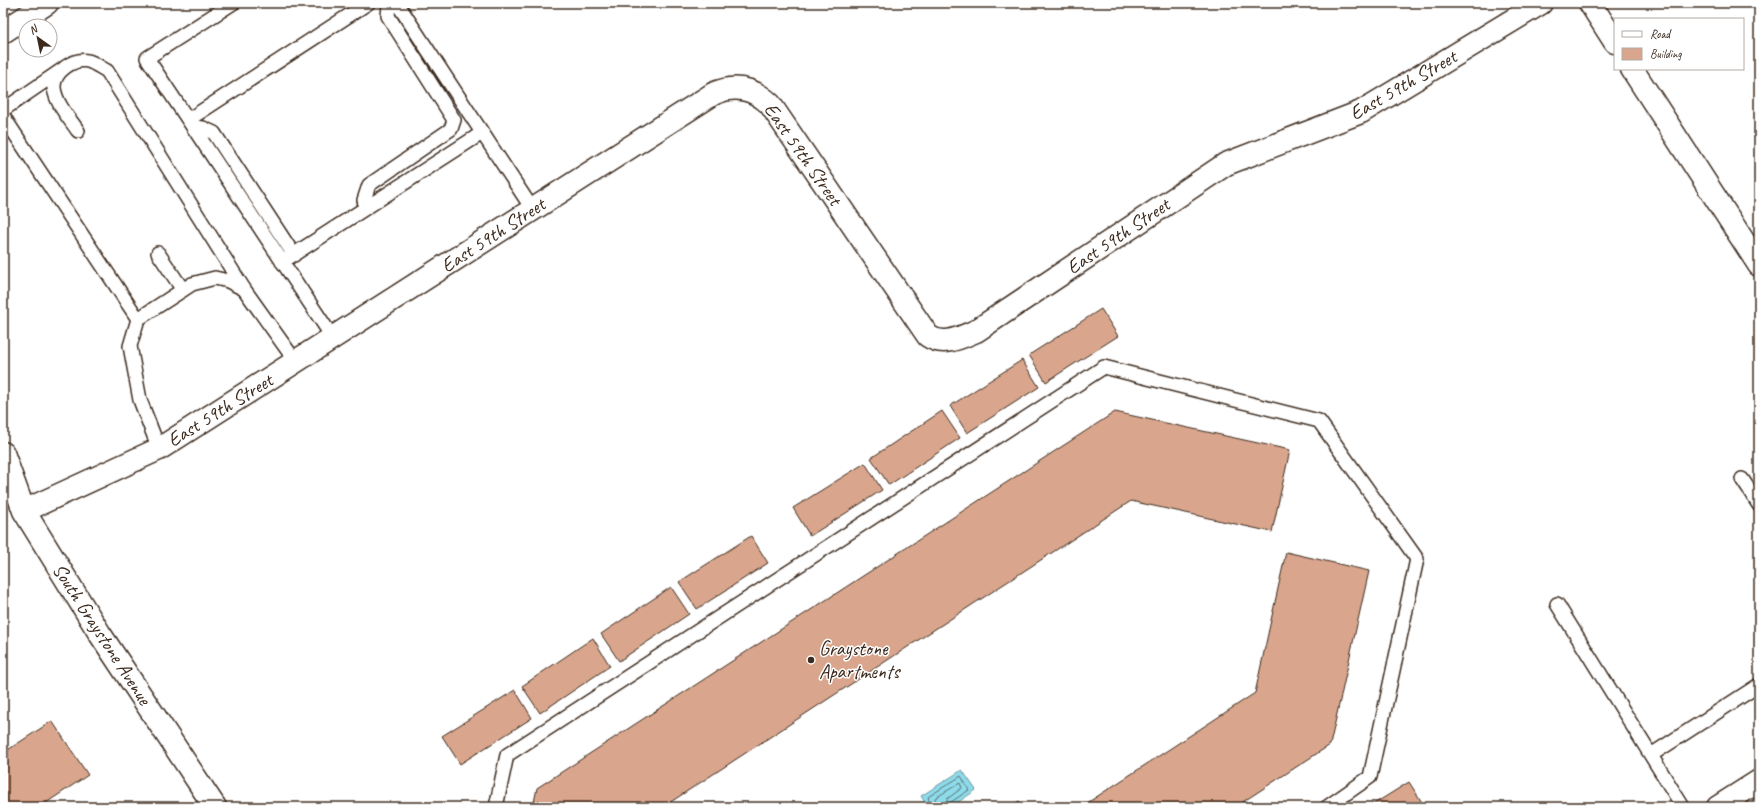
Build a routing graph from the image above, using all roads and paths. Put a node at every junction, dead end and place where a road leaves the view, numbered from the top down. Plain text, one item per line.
1 (47, 3) edge
2 (233, 3) edge
3 (368, 3) edge
4 (389, 3) edge
5 (397, 3) edge
6 (1541, 3) edge
7 (1590, 3) edge
8 (3, 32) edge
9 (1614, 40) edge
10 (62, 70) junction
11 (1633, 70) edge
12 (3, 110) edge
13 (3, 116) edge
14 (191, 124) junction
15 (78, 131) dead end
16 (482, 133) junction
17 (366, 208) junction
18 (533, 210) junction
19 (158, 253) dead end
20 (294, 255) junction
21 (282, 262) junction
22 (1759, 265) edge
23 (244, 289) junction
24 (183, 290) junction
25 (138, 319) junction
26 (333, 338) junction
27 (296, 362) junction
28 (159, 449) junction
29 (3, 453) edge
30 (1742, 479) dead end
31 (1759, 505) edge
32 (24, 511) junction
33 (1557, 604) dead end
34 (1759, 685) edge
35 (1651, 755) junction
36 (1759, 781) edge
37 (215, 807) edge
38 (496, 807) edge
39 (1327, 807) edge
40 (1683, 807) edge
41 (1718, 807) edge

1 - 8 street
2 - 14 lane
3 - 14 lane
4 - 17 lane
5 - 16 lane
6 - 18 street, East 59th Street
7 - 9 street
10 - 12 lane
10 - 15 lane
10 - 23 lane
11 - 22 street
13 - 25 lane
14 - 20 lane
14 - 21 lane
16 - 17 lane
16 - 18 lane
17 - 20 lane
18 - 26 street, East 59th Street
19 - 24 lane
20 - 21 lane
21 - 26 lane
23 - 24 lane
23 - 27 lane
24 - 25 lane
25 - 28 lane
26 - 27 street, East 59th Street
27 - 28 street, East 59th Street
28 - 32 street, East 59th Street
29 - 32 street, South Graystone Avenue
30 - 31 lane
32 - 37 street, South Graystone Avenue
33 - 35 lane
34 - 35 lane
35 - 40 lane
36 - 41 street
38 - 39 lane

